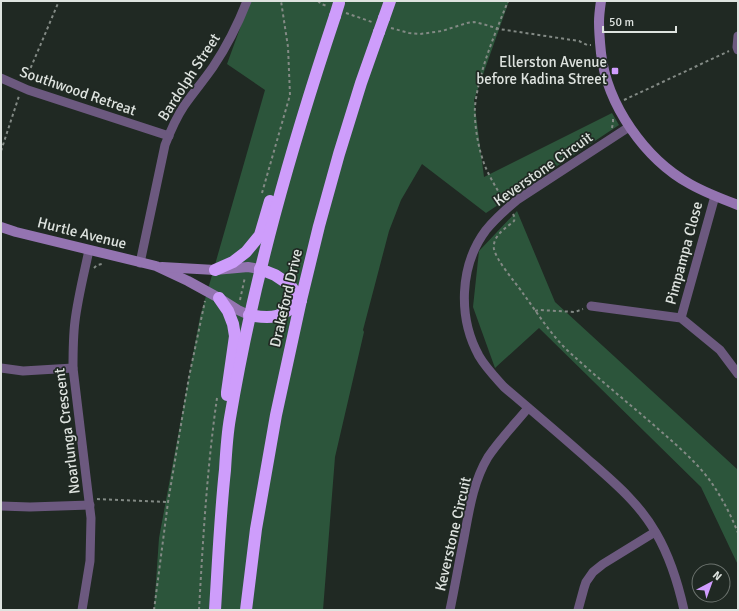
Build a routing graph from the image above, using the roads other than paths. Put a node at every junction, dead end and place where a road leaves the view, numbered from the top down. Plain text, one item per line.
1 (247, 1) edge
2 (390, 1) edge
3 (601, 1) edge
4 (337, 8) edge
5 (738, 36) edge
6 (735, 50) edge
7 (1, 78) edge
8 (629, 126) junction
9 (169, 136) junction
10 (288, 164) junction
11 (715, 196) junction
12 (738, 205) edge
13 (1, 227) edge
14 (89, 250) junction
15 (140, 262) junction
16 (156, 266) junction
17 (260, 269) junction
18 (215, 270) junction
19 (219, 298) junction
20 (301, 300) junction
21 (591, 306) road end
22 (244, 313) junction
23 (681, 318) junction
24 (1, 368) edge
25 (73, 368) junction
26 (738, 374) edge
27 (528, 408) junction
28 (230, 420) junction
29 (90, 502) junction
30 (1, 506) edge
31 (656, 532) junction
32 (82, 610) edge
33 (215, 610) edge
34 (246, 610) edge
35 (450, 610) edge
36 (578, 610) edge
37 (684, 610) edge

1 - 9 street, Bardolph Street
2 - 20 highway, Drakeford Drive
3 - 8 street
4 - 10 highway, Drakeford Drive
5 - 6 street
7 - 9 street, Southwood Retreat
8 - 11 street
8 - 27 street, Keverstone Circuit
9 - 15 street, Bardolph Street
10 - 17 highway, Drakeford Drive
10 - 18 highway
11 - 12 street
11 - 23 street, Pimpampa Close
13 - 14 street, Hurtle Avenue
14 - 15 street, Hurtle Avenue
14 - 25 street, Noarlunga Crescent
15 - 16 street, Hurtle Avenue
16 - 18 street, Hurtle Avenue
16 - 19 street, Hurtle Avenue
17 - 18 street, Hurtle Avenue
17 - 20 highway
17 - 22 highway, Drakeford Drive
19 - 22 street, Hurtle Avenue
19 - 28 highway
20 - 22 highway
20 - 34 highway, Drakeford Drive
21 - 23 street, Pimpampa Close
22 - 28 highway, Drakeford Drive
23 - 26 street, Pimpampa Close
24 - 25 street
25 - 29 street, Noarlunga Crescent
27 - 31 street, Keverstone Circuit
27 - 35 street, Keverstone Circuit
28 - 33 highway, Drakeford Drive
29 - 30 street
29 - 32 street, Noarlunga Crescent
31 - 36 street
31 - 37 street, Keverstone Circuit

